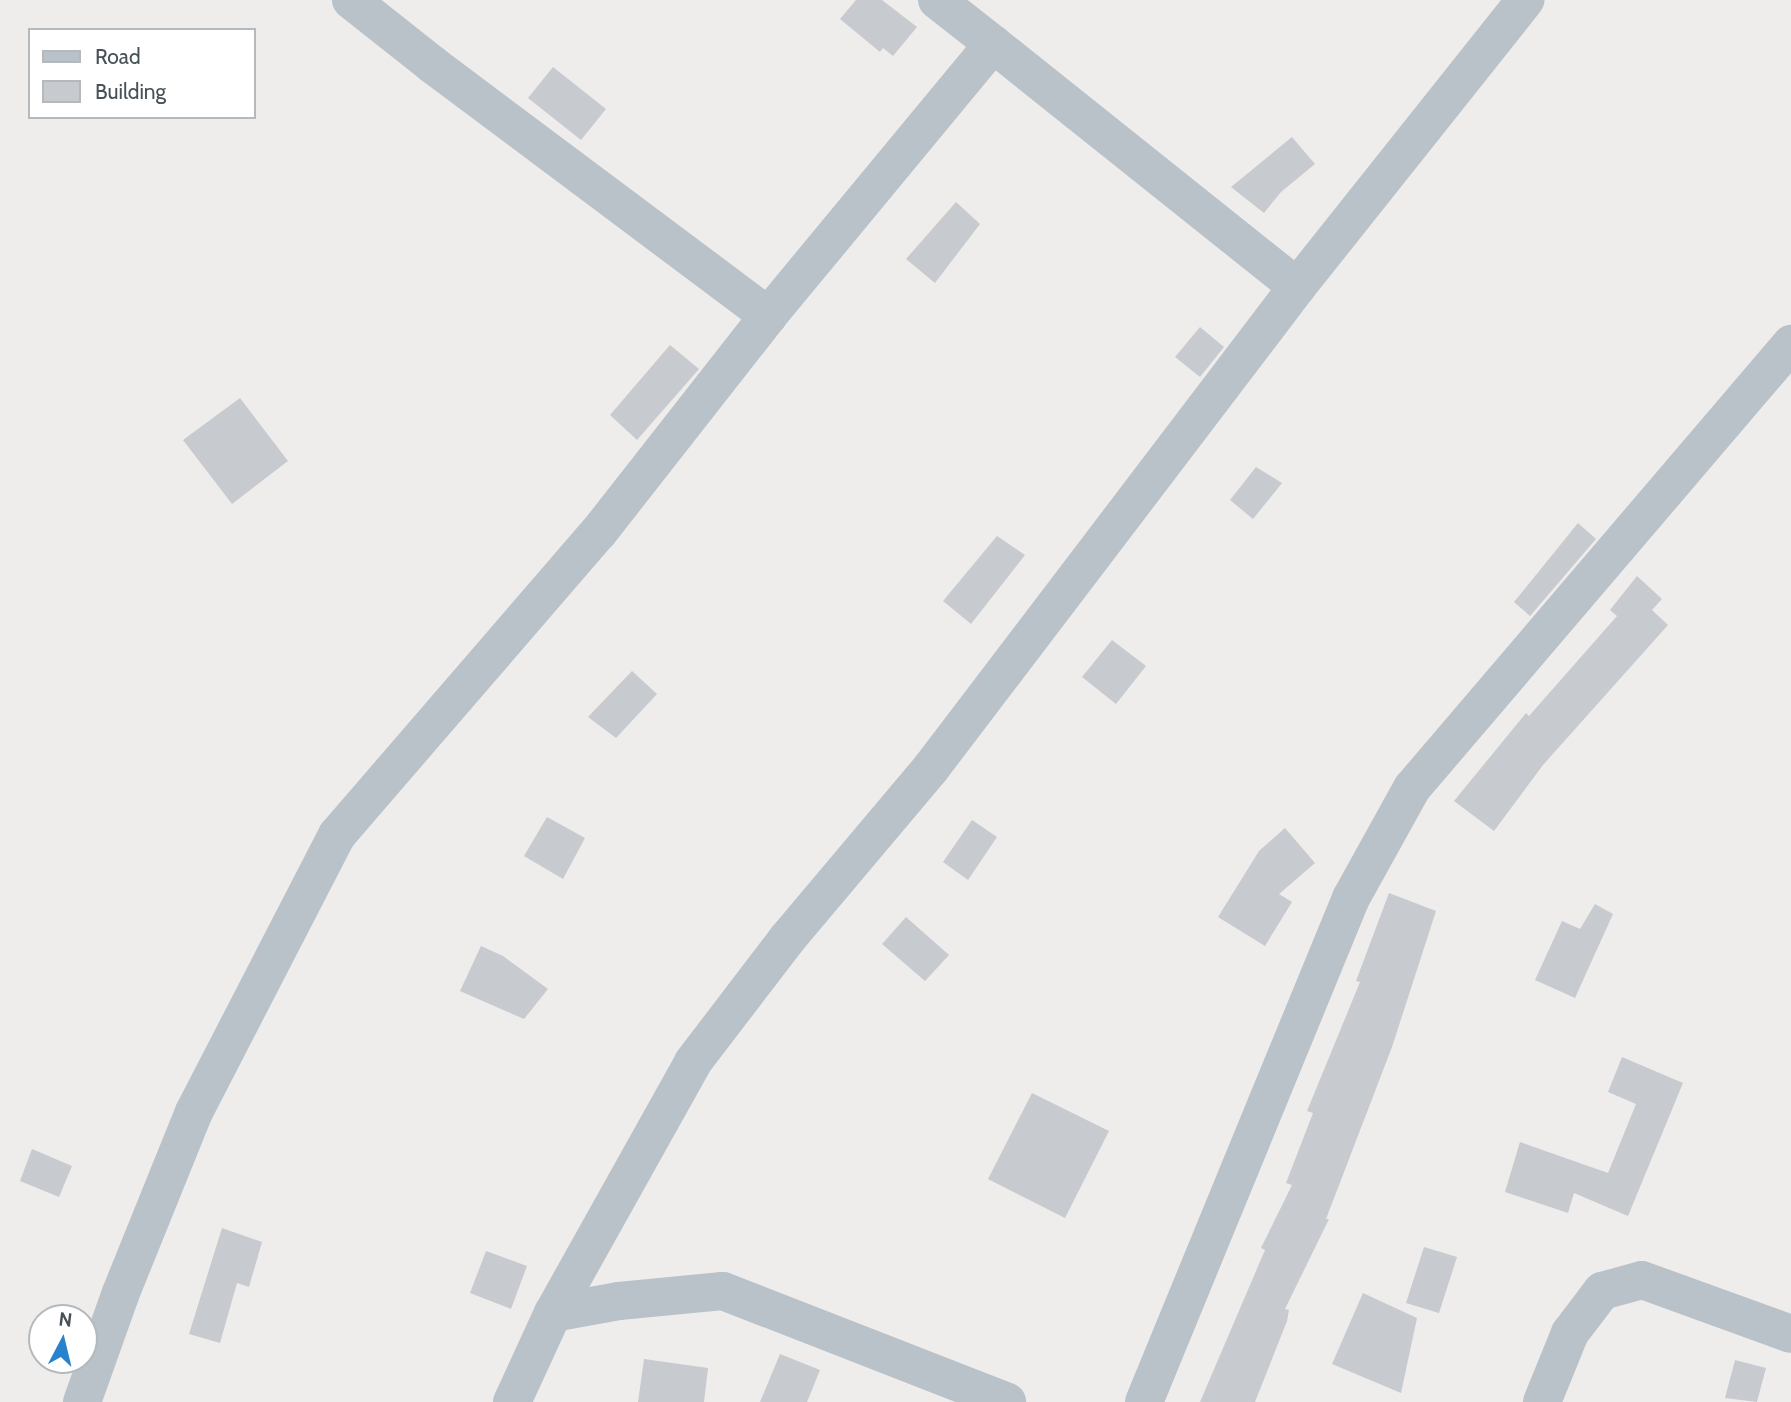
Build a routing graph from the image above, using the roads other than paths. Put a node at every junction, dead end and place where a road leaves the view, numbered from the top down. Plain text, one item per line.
1 (351, 0) edge
2 (937, 0) edge
3 (1525, 0) edge
4 (993, 44) junction
5 (1297, 287) junction
6 (768, 316) junction
7 (1791, 344) edge
8 (553, 1312) junction
9 (1791, 1334) edge
10 (82, 1402) edge
11 (512, 1402) edge
12 (1007, 1402) edge
13 (1144, 1402) edge
14 (1542, 1402) edge

1 - 6 street
2 - 4 street
3 - 5 street
4 - 5 street
4 - 6 street
5 - 8 street
6 - 10 street
7 - 13 street
8 - 11 street
8 - 12 street
9 - 14 street

